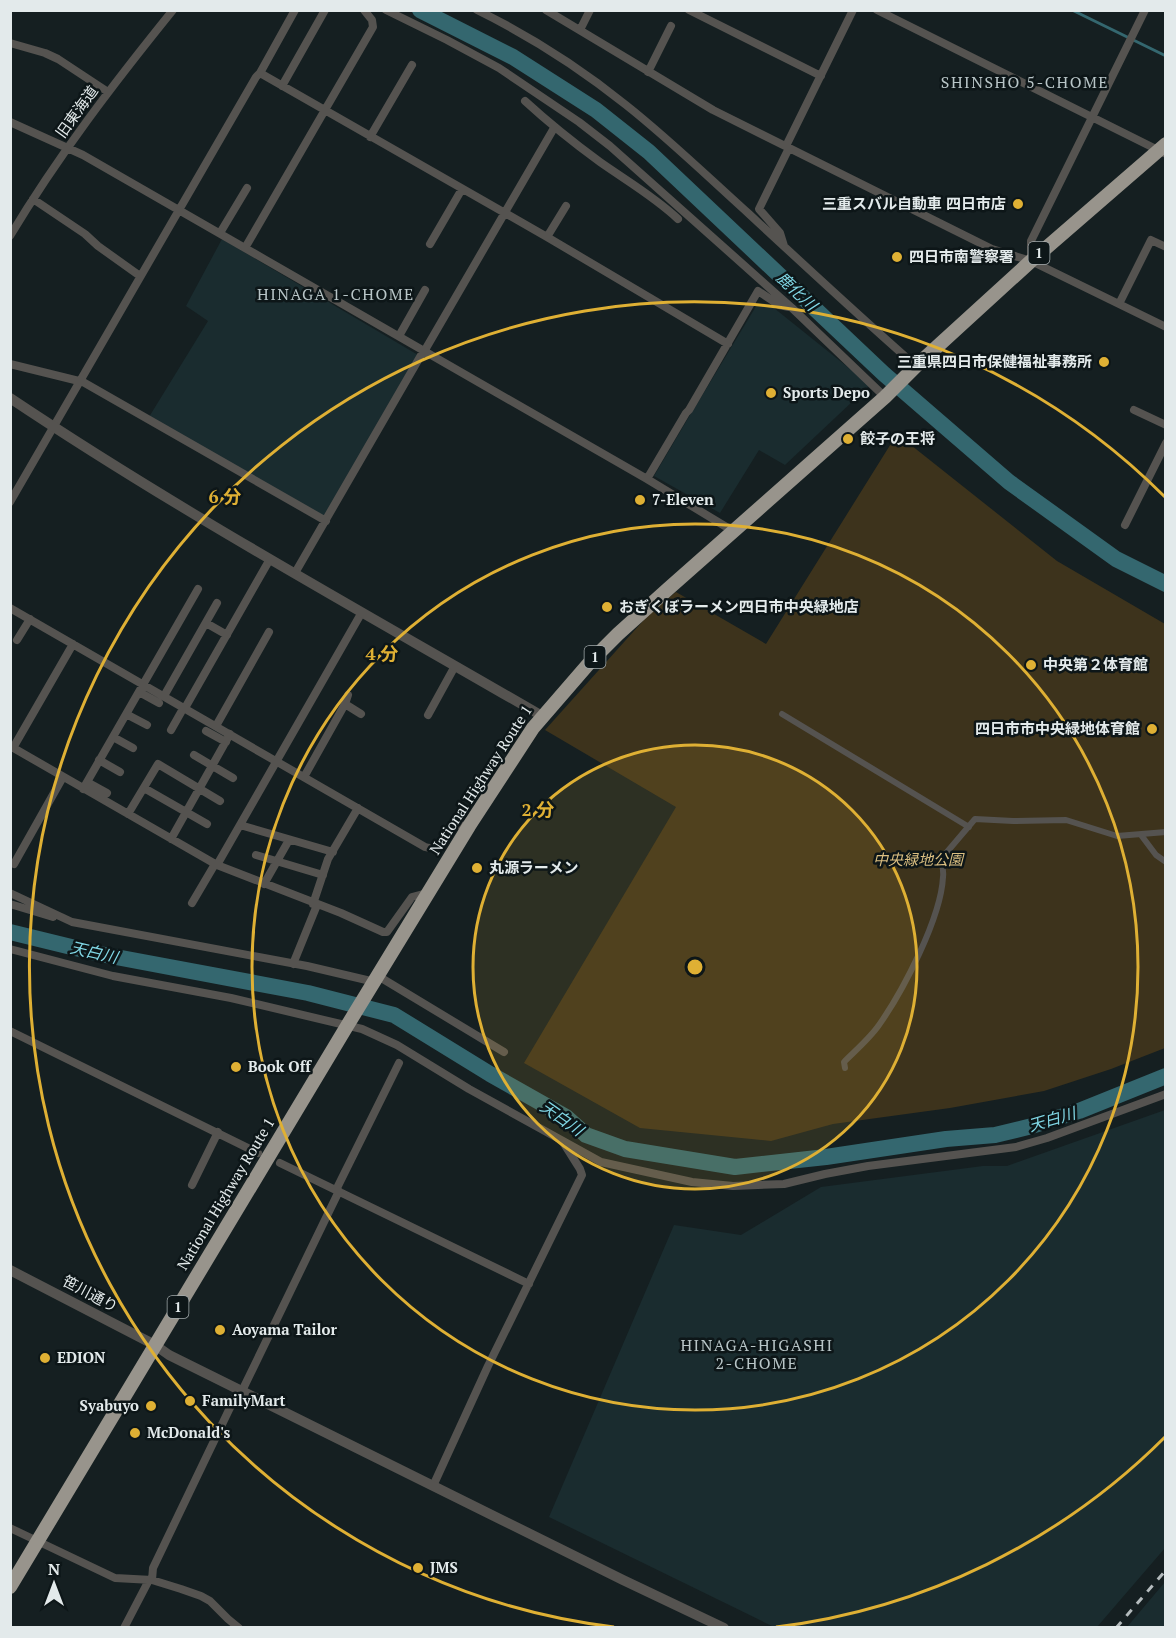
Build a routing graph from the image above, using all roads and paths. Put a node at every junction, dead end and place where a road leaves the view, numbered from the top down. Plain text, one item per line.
1 (172, 10) edge
2 (295, 10) edge
3 (325, 10) edge
4 (364, 10) edge
5 (386, 10) edge
6 (477, 10) edge
7 (546, 10) edge
8 (590, 10) edge
9 (689, 10) edge
10 (853, 10) edge
11 (878, 10) edge
12 (1145, 10) edge
13 (671, 26) dead end
14 (580, 30) junction
15 (10, 43) edge
16 (412, 64) dead end
17 (648, 72) junction
18 (260, 73) junction
19 (821, 76) junction
20 (282, 86) junction
21 (108, 92) junction
22 (525, 101) dead end
23 (325, 111) junction
24 (1092, 117) junction
25 (10, 122) edge
26 (554, 128) junction
27 (370, 137) junction
28 (68, 147) junction
29 (787, 147) junction
30 (1163, 149) edge
31 (247, 188) dead end
32 (462, 189) junction
33 (33, 199) junction
34 (566, 206) dead end
35 (179, 210) junction
36 (504, 213) junction
37 (678, 219) dead end
38 (220, 233) junction
39 (10, 236) edge
40 (547, 237) junction
41 (430, 244) dead end
42 (784, 247) junction
43 (1166, 247) edge
44 (245, 248) junction
45 (1031, 261) junction
46 (140, 276) junction
47 (425, 290) dead end
48 (1119, 304) junction
49 (792, 308) junction
50 (1166, 327) edge
51 (399, 336) junction
52 (728, 344) junction
53 (425, 350) junction
54 (10, 364) edge
55 (916, 366) junction
56 (80, 381) junction
57 (886, 395) junction
58 (10, 398) edge
59 (1134, 410) dead end
60 (1166, 425) edge
61 (54, 427) junction
62 (1166, 443) edge
63 (647, 479) junction
64 (10, 502) edge
65 (326, 521) junction
66 (1125, 525) dead end
67 (733, 531) junction
68 (270, 559) junction
69 (295, 573) junction
70 (198, 589) dead end
71 (217, 603) dead end
72 (10, 608) edge
73 (362, 612) junction
74 (30, 619) junction
75 (206, 623) junction
76 (269, 632) dead end
77 (227, 635) junction
78 (17, 640) dead end
79 (73, 644) junction
80 (455, 666) junction
81 (141, 688) junction
82 (348, 695) dead end
83 (161, 699) junction
84 (345, 704) junction
85 (185, 708) junction
86 (126, 714) junction
87 (361, 714) dead end
88 (782, 714) dead end
89 (428, 715) dead end
90 (542, 716) junction
91 (147, 725) dead end
92 (216, 726) junction
93 (171, 730) dead end
94 (206, 731) dead end
95 (113, 737) junction
96 (228, 738) junction
97 (12, 747) edge
98 (133, 748) dead end
99 (194, 755) dead end
100 (99, 760) junction
101 (277, 761) junction
102 (213, 766) junction
103 (120, 772) dead end
104 (63, 777) junction
105 (304, 777) junction
106 (233, 778) dead end
107 (85, 785) junction
108 (144, 788) junction
109 (199, 789) junction
110 (107, 793) dead end
111 (220, 801) dead end
112 (358, 808) junction
113 (186, 812) junction
114 (128, 814) junction
115 (207, 824) dead end
116 (240, 825) junction
117 (469, 826) junction
118 (969, 826) junction
119 (1166, 832) edge
120 (1141, 835) junction
121 (171, 839) junction
122 (289, 840) junction
123 (333, 852) junction
124 (256, 855) dead end
125 (277, 861) junction
126 (1166, 862) edge
127 (14, 864) dead end
128 (216, 865) junction
129 (323, 875) junction
130 (264, 884) junction
131 (10, 893) edge
132 (428, 893) junction
133 (192, 903) dead end
134 (10, 904) edge
135 (315, 904) junction
136 (62, 919) junction
137 (10, 949) edge
138 (293, 964) junction
139 (377, 979) junction
140 (347, 1026) junction
141 (10, 1031) edge
142 (504, 1052) dead end
143 (399, 1063) dead end
144 (845, 1068) dead end
145 (1166, 1094) edge
146 (218, 1132) junction
147 (562, 1142) junction
148 (258, 1153) dead end
149 (280, 1163) dead end
150 (192, 1185) dead end
151 (338, 1191) junction
152 (10, 1270) edge
153 (529, 1284) junction
154 (155, 1345) junction
155 (241, 1390) junction
156 (434, 1486) junction
157 (10, 1528) edge
158 (38, 1542) junction
159 (150, 1580) junction
160 (10, 1587) edge
161 (704, 1623) edge
162 (124, 1628) edge
163 (239, 1628) edge
164 (724, 1628) edge

1 - 21 street, 旧東海道
2 - 18 street
3 - 20 street
4 - 23 street
5 - 49 street
6 - 42 street
7 - 14 street
8 - 14 street
9 - 19 street
10 - 19 street
11 - 24 street
12 - 24 street
13 - 17 street
14 - 17 street
15 - 21 street
16 - 27 street
17 - 29 street
18 - 20 street
18 - 35 street
19 - 29 street
20 - 23 street
21 - 28 street, 旧東海道
22 - 26 street
23 - 27 street
23 - 44 street
24 - 30 street
24 - 45 street
25 - 28 street
26 - 36 street
26 - 37 street
27 - 32 street
28 - 33 street, 旧東海道
28 - 35 street
29 - 42 street
29 - 45 street
30 - 45 highway, National Highway Route 1 / 1
31 - 38 street
32 - 36 street
32 - 41 street
33 - 39 street, 旧東海道
33 - 46 street
34 - 40 street
35 - 38 street
35 - 46 street
36 - 40 street
36 - 53 street
38 - 44 street
40 - 52 street
42 - 55 street
43 - 48 street
44 - 51 street
45 - 48 street
45 - 55 highway, National Highway Route 1 / 1
46 - 56 street
47 - 51 street
48 - 50 street
49 - 52 street
49 - 57 street
51 - 53 street
52 - 63 street
53 - 63 street
53 - 65 street
54 - 56 street
55 - 57 highway, National Highway Route 1 / 1
56 - 61 street
56 - 65 street
57 - 67 highway, National Highway Route 1 / 1
58 - 61 street
59 - 60 street
61 - 64 street
61 - 68 street
62 - 66 street
63 - 67 street
65 - 69 street
67 - 90 highway, National Highway Route 1 / 1
68 - 69 street
68 - 77 street
69 - 73 street
70 - 81 street
71 - 75 street
72 - 74 street
73 - 80 street
73 - 101 street
74 - 78 street
74 - 79 street
75 - 77 street
75 - 83 street
76 - 92 street
77 - 85 street
79 - 81 street
79 - 97 street
80 - 89 street
80 - 90 street
81 - 83 street
81 - 86 street
82 - 84 street
83 - 85 street
84 - 87 street
84 - 105 street
85 - 92 street
85 - 93 street
86 - 91 street
86 - 95 street
88 - 118 street
90 - 117 highway, National Highway Route 1 / 1
92 - 96 street
94 - 96 street
95 - 98 street
95 - 100 street
96 - 101 street
96 - 102 street
97 - 104 street
99 - 102 street
100 - 103 street
100 - 107 street
101 - 105 street
101 - 116 street
102 - 106 street
102 - 109 street
104 - 107 street
104 - 127 street
105 - 112 street
107 - 110 street
107 - 114 street
108 - 109 street
108 - 113 street
108 - 114 street
109 - 111 street
109 - 113 street
112 - 117 street
112 - 123 street
113 - 115 street
113 - 121 street
114 - 121 street
116 - 122 street
116 - 128 street
117 - 132 highway, National Highway Route 1 / 1
118 - 120 street
118 - 144 street
119 - 120 street
120 - 126 street
121 - 128 street
122 - 123 street
122 - 125 street
123 - 129 street
124 - 125 street
125 - 129 street
125 - 130 street
128 - 130 street
128 - 133 street
129 - 135 street
130 - 135 street
131 - 136 street
132 - 135 street
132 - 139 highway, National Highway Route 1 / 1
134 - 136 street
135 - 138 street
136 - 138 street
137 - 140 street
138 - 139 street
139 - 140 highway, National Highway Route 1 / 1
139 - 142 street
140 - 147 street
140 - 154 highway, National Highway Route 1 / 1
141 - 146 street
143 - 151 street
145 - 147 street
146 - 148 street
146 - 150 street
147 - 153 street
149 - 151 street
151 - 153 street
151 - 155 street
152 - 154 street, 笹川通り
153 - 156 street
154 - 155 street, 笹川通り
154 - 158 highway, National Highway Route 1 / 1
155 - 156 street, 笹川通り
155 - 159 street
156 - 161 street, 笹川通り
157 - 158 street
158 - 159 street
158 - 160 highway, National Highway Route 1 / 1
159 - 162 street
159 - 163 street
161 - 164 street, 笹川通り

